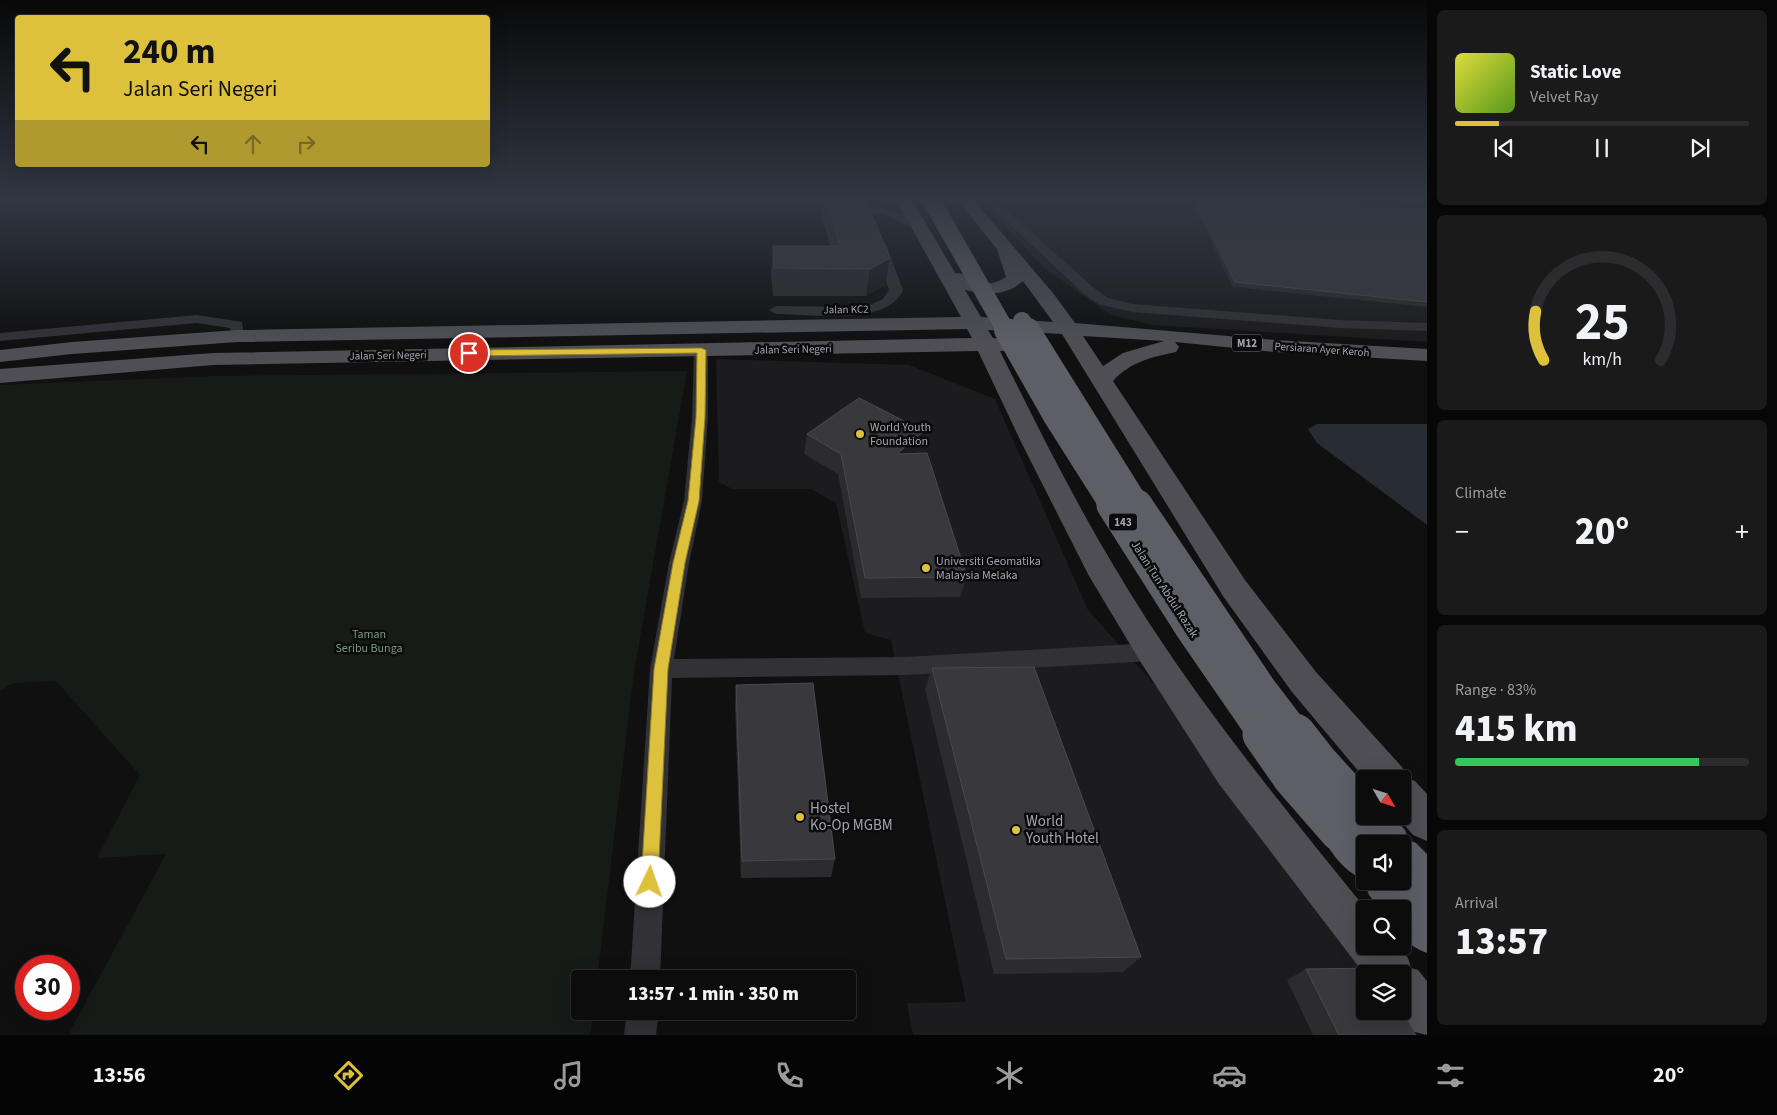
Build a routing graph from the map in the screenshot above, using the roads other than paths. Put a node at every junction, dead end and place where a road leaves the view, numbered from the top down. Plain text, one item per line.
1 (880, 246) edge
2 (931, 246) edge
3 (933, 246) edge
4 (958, 246) edge
5 (974, 246) edge
6 (1003, 246) edge
7 (1003, 246) edge
8 (1040, 246) edge
9 (958, 292) junction
10 (1046, 296) junction
11 (776, 310) dead end
12 (891, 325) junction
13 (1427, 327) edge
14 (980, 333) junction
15 (1143, 333) junction
16 (236, 336) junction
17 (0, 337) edge
18 (1073, 337) junction
19 (904, 347) junction
20 (1168, 347) junction
21 (701, 350) junction
22 (1427, 355) edge
23 (0, 356) edge
24 (1427, 367) edge
25 (0, 376) edge
26 (1101, 381) junction
27 (1003, 382) junction
28 (1135, 434) junction
29 (1034, 444) junction
30 (1151, 652) junction
31 (661, 669) junction
32 (1381, 770) edge
33 (1411, 804) edge
34 (1356, 815) edge
35 (1356, 817) edge
36 (1427, 822) edge
37 (1367, 825) edge
38 (1379, 835) edge
39 (1411, 867) edge
40 (1427, 884) edge
41 (1391, 890) edge
42 (1356, 930) edge
43 (1427, 932) edge
44 (1376, 955) edge
45 (1385, 965) edge
46 (645, 970) edge
47 (1411, 996) edge
48 (1427, 1015) edge
49 (642, 1020) edge
50 (640, 1035) edge

1 - 11 street, Jalan KC2
2 - 9 main road
3 - 6 main road
4 - 35 highway, Jalan Tun Abdul Razak / 143, bridge
5 - 34 highway, Jalan Tun Abdul Razak / 143, bridge
7 - 10 main road
8 - 13 street
9 - 12 main road
9 - 14 main road
10 - 15 main road
10 - 18 main road
12 - 14 main road, Jalan Seri Negeri / M12
12 - 16 main road, Jalan Seri Negeri / M12
14 - 18 main road, M12
14 - 19 main road, Jalan Seri Negeri / M12
14 - 27 main road
15 - 18 main road, Persiaran Ayer Keroh / M12
15 - 22 main road, Persiaran Ayer Keroh / M12
16 - 17 street
16 - 23 main road, Jalan Seri Negeri / M12
18 - 20 main road, Persiaran Ayer Keroh / M12
18 - 26 main road
19 - 21 main road, Jalan Seri Negeri / M12
19 - 27 main road
20 - 24 main road, Persiaran Ayer Keroh / M12
20 - 26 main road
21 - 25 main road, Jalan Seri Negeri / M12
21 - 31 street
26 - 28 main road
27 - 29 main road
28 - 29 main road
28 - 32 main road
29 - 30 main road
30 - 31 street
30 - 42 main road
31 - 46 street
33 - 36 main road
37 - 38 highway, Jalan Tun Abdul Razak / 143
39 - 40 highway
41 - 43 highway
44 - 45 main road
47 - 48 main road
49 - 50 street

